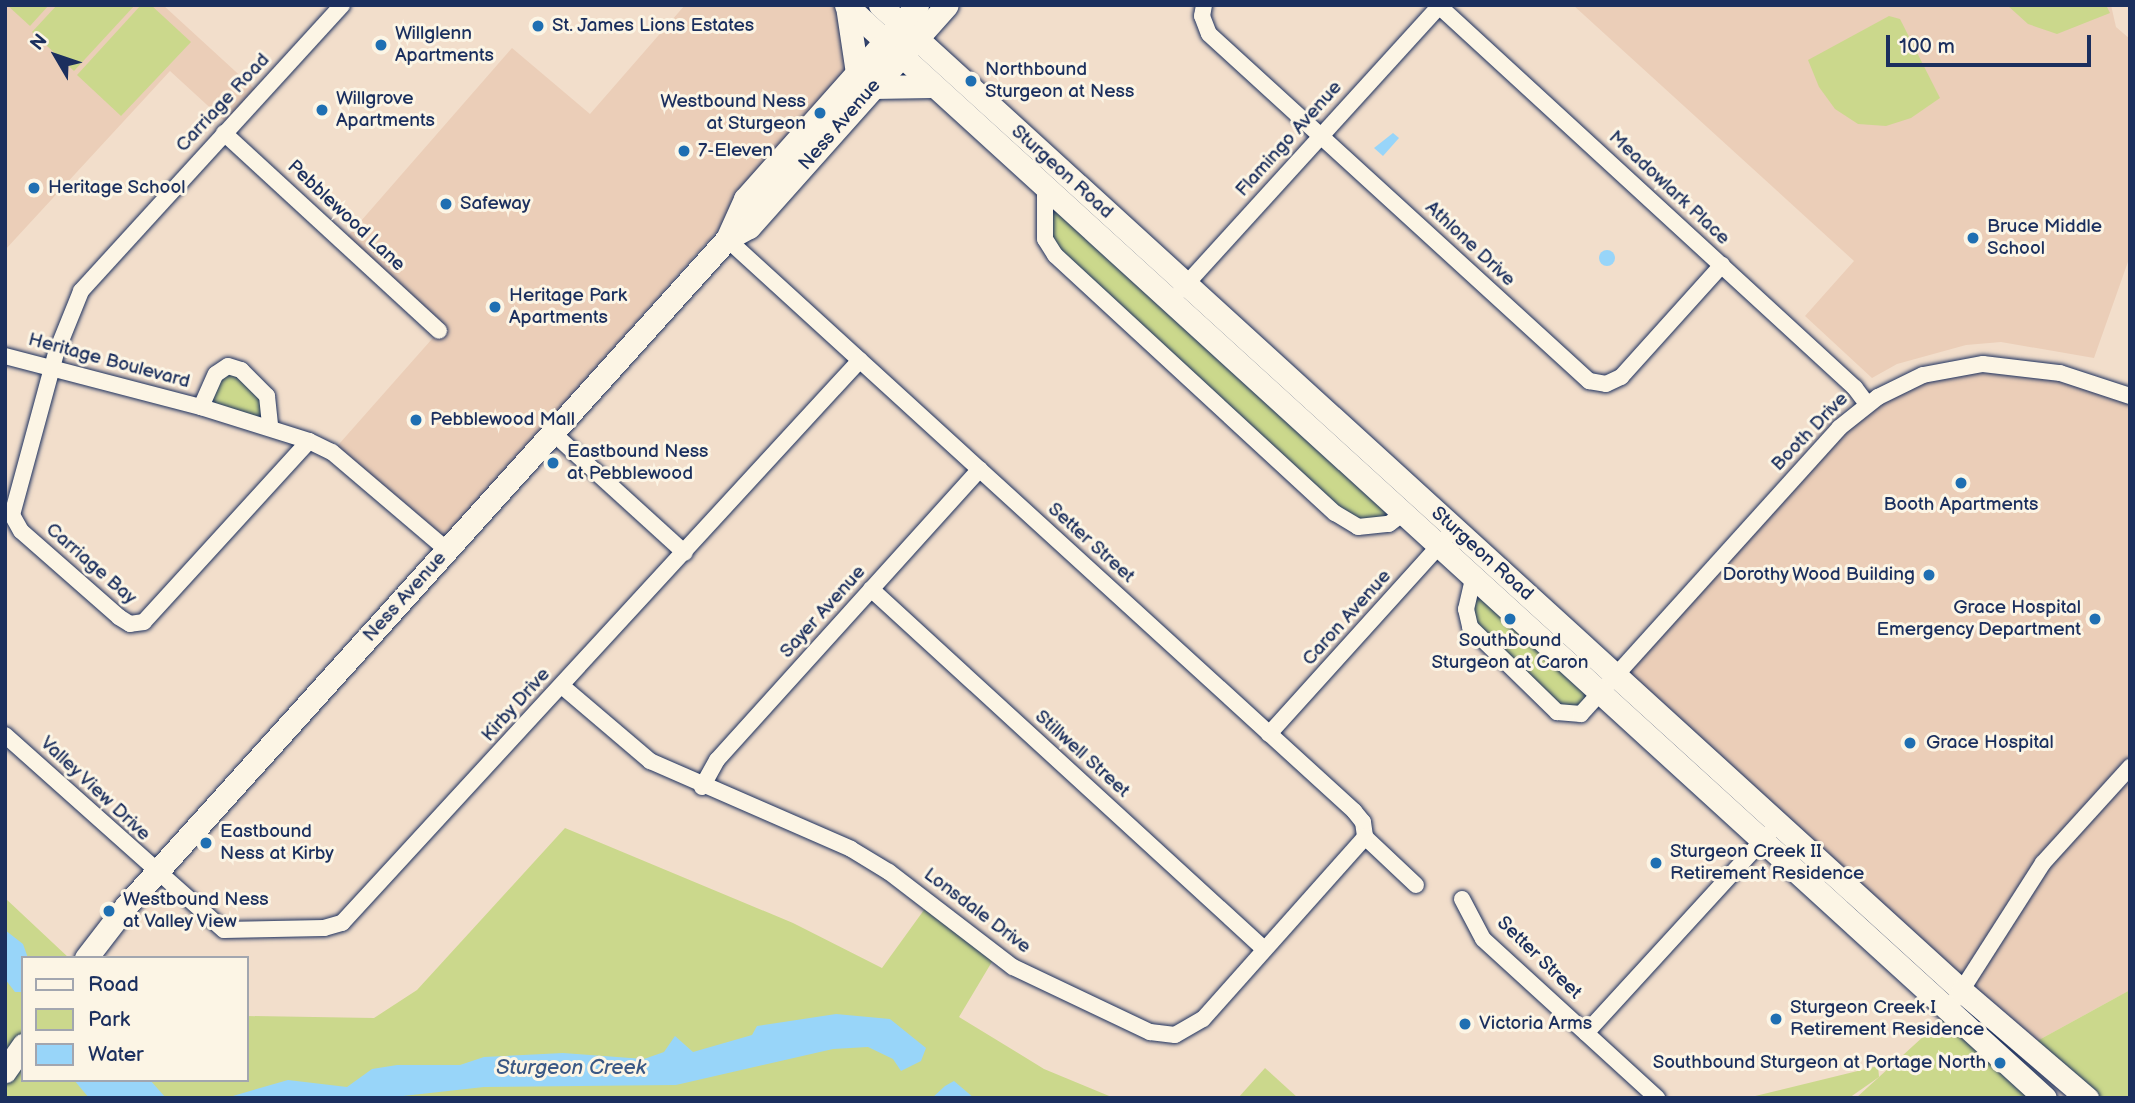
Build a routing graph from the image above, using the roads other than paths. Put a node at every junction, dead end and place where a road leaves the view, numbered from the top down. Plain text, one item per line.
1 (342, 5) edge
2 (880, 5) edge
3 (917, 5) edge
4 (947, 5) edge
5 (1204, 5) edge
6 (847, 6) edge
7 (1439, 6) edge
8 (901, 40) junction
9 (865, 80) junction
10 (933, 86) junction
11 (224, 133) junction
12 (1321, 135) junction
13 (1045, 188) junction
14 (727, 239) junction
15 (1722, 265) junction
16 (1186, 284) junction
17 (1170, 302) junction
18 (439, 331) dead end
19 (5, 356) edge
20 (860, 360) junction
21 (52, 371) junction
22 (2130, 396) edge
23 (1867, 404) junction
24 (201, 407) junction
25 (270, 427) junction
26 (553, 433) junction
27 (309, 441) junction
28 (980, 470) junction
29 (1402, 514) junction
30 (1454, 529) junction
31 (1438, 547) junction
32 (447, 550) junction
33 (685, 553) junction
34 (1473, 579) junction
35 (872, 589) junction
36 (1616, 676) junction
37 (562, 686) junction
38 (1600, 695) junction
39 (1269, 734) junction
40 (5, 735) edge
41 (2130, 767) edge
42 (702, 787) junction
43 (1778, 823) junction
44 (1365, 837) junction
45 (1761, 842) junction
46 (156, 874) junction
47 (1416, 885) dead end
48 (1462, 899) dead end
49 (1264, 949) junction
50 (88, 956) edge
51 (1962, 991) junction
52 (1947, 1010) junction
53 (1586, 1033) junction
54 (21, 1047) edge
55 (5, 1071) edge
56 (1657, 1098) edge
57 (2045, 1098) edge
58 (2087, 1098) edge

1 - 11 street, Carriage Road
2 - 8 main road, Sturgeon Road
3 - 8 main road, Ness Avenue
4 - 8 main road, Ness Avenue
5 - 12 street, Athlone Drive
6 - 8 main road, Sturgeon Road
6 - 9 main road
7 - 12 street, Flamingo Avenue
7 - 15 street, Meadowlark Place
8 - 9 main road, Ness Avenue
8 - 10 main road, Sturgeon Road
8 - 16 main road, Sturgeon Road
9 - 10 main road
9 - 14 main road, Ness Avenue
10 - 13 main road, Sturgeon Road
11 - 18 street, Pebblewood Lane
11 - 21 street, Carriage Road
12 - 15 street, Athlone Drive
12 - 16 street, Flamingo Avenue
13 - 17 main road, Sturgeon Road
13 - 29 street, Sturgeon Road
14 - 20 street, Setter Street
14 - 26 main road, Ness Avenue
15 - 23 street, Meadowlark Place
16 - 17 street, Flamingo Avenue
16 - 30 main road, Sturgeon Road
17 - 29 main road, Sturgeon Road
19 - 21 street, Heritage Boulevard
20 - 28 street, Setter Street
20 - 33 street, Kirby Drive
21 - 24 street, Heritage Boulevard
21 - 27 street, Carriage Bay
22 - 23 street, Booth Drive
23 - 36 street, Booth Drive
24 - 25 street, Heritage Boulevard
24 - 25 street, Heritage Boulevard
25 - 27 street, Heritage Boulevard
26 - 32 main road, Ness Avenue
26 - 33 street
27 - 32 street, Heritage Boulevard
28 - 35 street, Sayer Avenue
28 - 39 street, Setter Street
29 - 31 main road, Sturgeon Road
30 - 31 street, Caron Avenue
30 - 36 main road, Sturgeon Road
31 - 34 main road, Sturgeon Road
31 - 39 street, Caron Avenue
32 - 46 main road, Ness Avenue
33 - 37 street, Kirby Drive
34 - 38 main road, Sturgeon Road
34 - 38 street, Sturgeon Road
35 - 42 street, Sayer Avenue
35 - 49 street, Stillwell Street
36 - 38 street, Booth Drive
36 - 43 main road, Sturgeon Road
37 - 42 street, Lonsdale Drive
37 - 46 street, Kirby Drive
38 - 45 main road, Sturgeon Road
39 - 44 street, Setter Street
40 - 46 street, Valley View Drive
41 - 51 street
42 - 49 street, Lonsdale Drive
43 - 45 street
43 - 51 main road, Sturgeon Road
44 - 47 street, Setter Street
44 - 49 street, Lonsdale Drive
45 - 52 main road, Sturgeon Road
45 - 53 street
46 - 50 main road, Ness Avenue
48 - 53 street, Setter Street
51 - 52 street
51 - 58 main road, Sturgeon Road
52 - 57 main road, Sturgeon Road
53 - 56 street, Setter Street
54 - 55 main road

